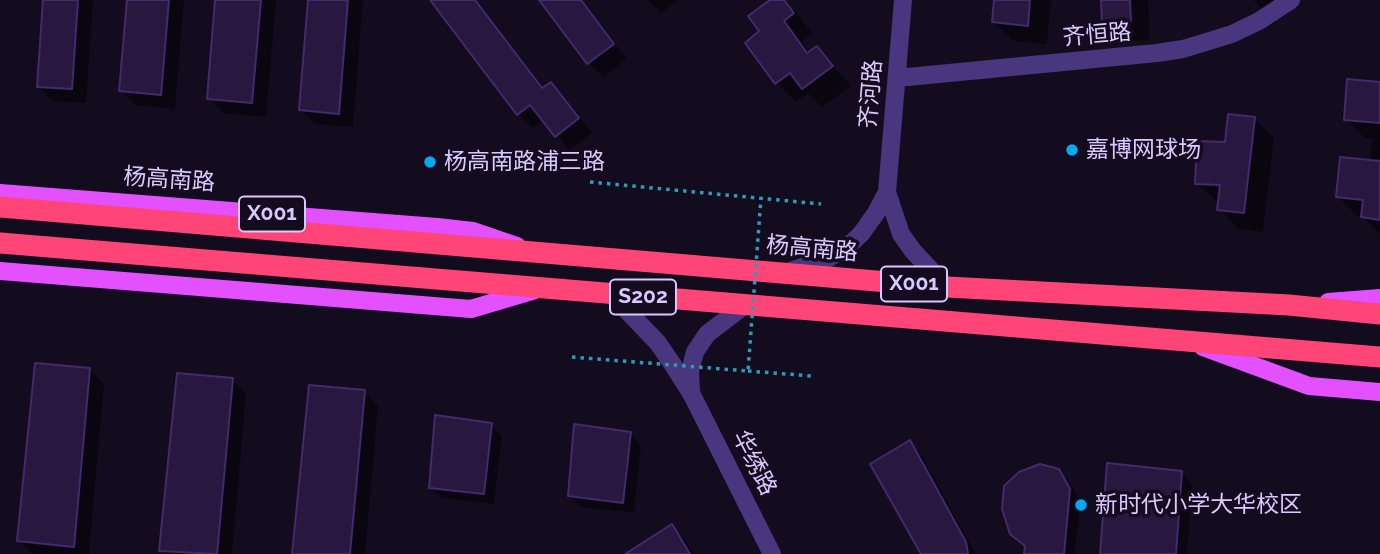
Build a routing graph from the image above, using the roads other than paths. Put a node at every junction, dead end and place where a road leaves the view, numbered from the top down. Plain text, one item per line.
1 (903, 0) edge
2 (1291, 0) edge
3 (897, 78) junction
4 (887, 192) junction
5 (0, 193) edge
6 (0, 207) edge
7 (0, 243) edge
8 (540, 253) junction
9 (0, 271) edge
10 (783, 273) junction
11 (947, 287) junction
12 (540, 288) junction
13 (611, 294) junction
14 (1380, 298) edge
15 (745, 305) junction
16 (1289, 305) junction
17 (1380, 314) edge
18 (1183, 340) junction
19 (1380, 357) edge
20 (1380, 392) edge
21 (692, 395) junction
22 (772, 554) edge

1 - 3 street, 齐河路
2 - 3 street, 齐恒路
3 - 4 street, 齐河路
4 - 10 street, 齐河路
4 - 11 street, 齐河路
5 - 8 main road, 杨高南路 / X001
6 - 8 highway, 杨高南路 / X001
7 - 12 highway, X001
8 - 10 highway, 杨高南路 / X001
9 - 12 main road
10 - 11 highway, 杨高南路 / X001
11 - 16 highway, 杨高南路 / X001
12 - 13 highway, S202
13 - 15 highway, S202
13 - 21 street, 华绣路
14 - 16 main road, 杨高南路 / X001
15 - 18 highway, X001
15 - 21 street, 华绣路
16 - 17 highway, 杨高南路 / X001
18 - 19 highway, X001
18 - 20 main road, X001
21 - 22 street, 华绣路

